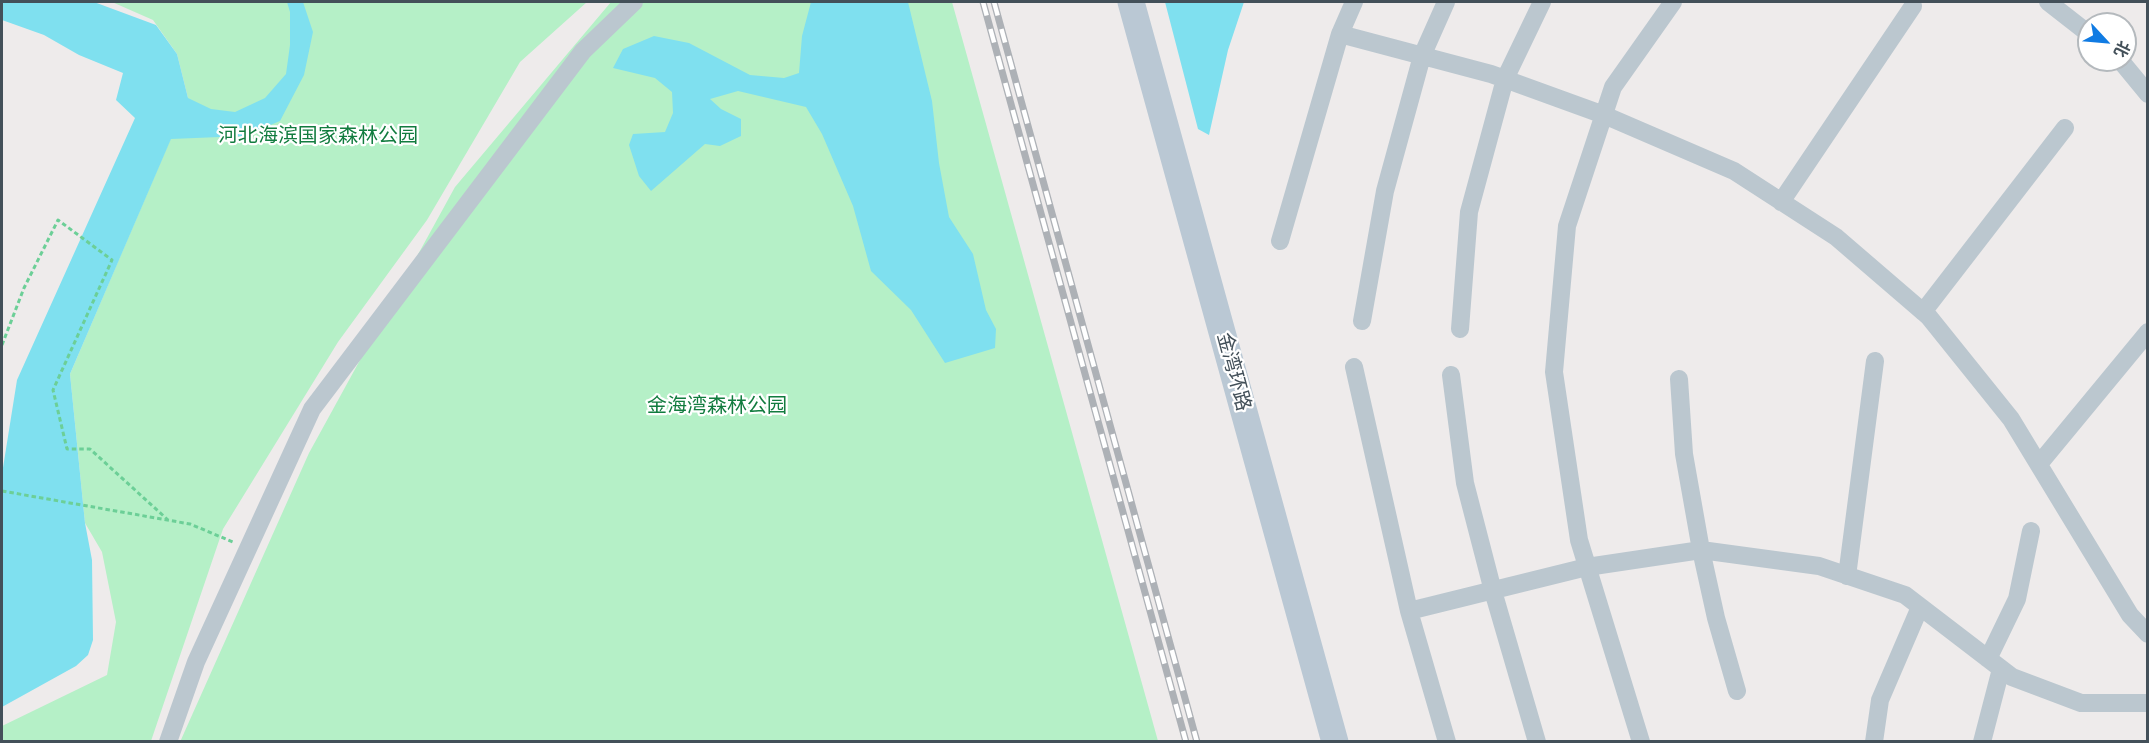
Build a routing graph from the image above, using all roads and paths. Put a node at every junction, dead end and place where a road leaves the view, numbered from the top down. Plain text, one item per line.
1 (634, 2) edge
2 (1131, 2) edge
3 (1354, 2) edge
4 (1446, 2) edge
5 (1542, 2) edge
6 (1672, 2) edge
7 (2048, 2) edge
8 (1913, 6) dead end
9 (2077, 25) edge
10 (1340, 34) junction
11 (1422, 56) junction
12 (2130, 72) edge
13 (1505, 79) junction
14 (2148, 94) edge
15 (1604, 116) junction
16 (2065, 128) dead end
17 (1781, 202) junction
18 (1280, 241) dead end
19 (1923, 312) junction
20 (1362, 321) dead end
21 (1460, 329) dead end
22 (2148, 332) edge
23 (2, 345) edge
24 (1875, 361) dead end
25 (1354, 367) dead end
26 (1451, 375) dead end
27 (1679, 379) dead end
28 (2039, 464) junction
29 (2, 490) edge
30 (168, 520) junction
31 (2031, 531) dead end
32 (240, 545) dead end
33 (1701, 550) junction
34 (1587, 567) junction
35 (1847, 576) junction
36 (1493, 591) junction
37 (1920, 606) junction
38 (1409, 611) junction
39 (2145, 627) edge
40 (1995, 664) junction
41 (1737, 691) dead end
42 (2148, 703) edge
43 (168, 741) edge
44 (1335, 741) edge
45 (1447, 741) edge
46 (1537, 741) edge
47 (1641, 741) edge
48 (1874, 741) edge
49 (1982, 741) edge

1 - 43 street
2 - 44 main road, 金湾环路
3 - 10 street
4 - 11 street
5 - 13 street
6 - 15 street
7 - 9 street
8 - 17 street
10 - 11 street
10 - 18 street
11 - 13 street
11 - 20 street
12 - 14 street
13 - 15 street
13 - 21 street
15 - 17 street
15 - 34 street
16 - 19 street
17 - 19 street
19 - 28 street
22 - 28 street
23 - 30 path
24 - 35 street
25 - 38 street
26 - 36 street
27 - 33 street
28 - 39 street
29 - 30 path
30 - 32 path
31 - 40 street
33 - 34 street
33 - 35 street
33 - 41 street
34 - 36 street
34 - 47 street
35 - 37 street
36 - 38 street
36 - 46 street
37 - 40 street
37 - 48 street
38 - 45 street
40 - 42 street
40 - 49 street

